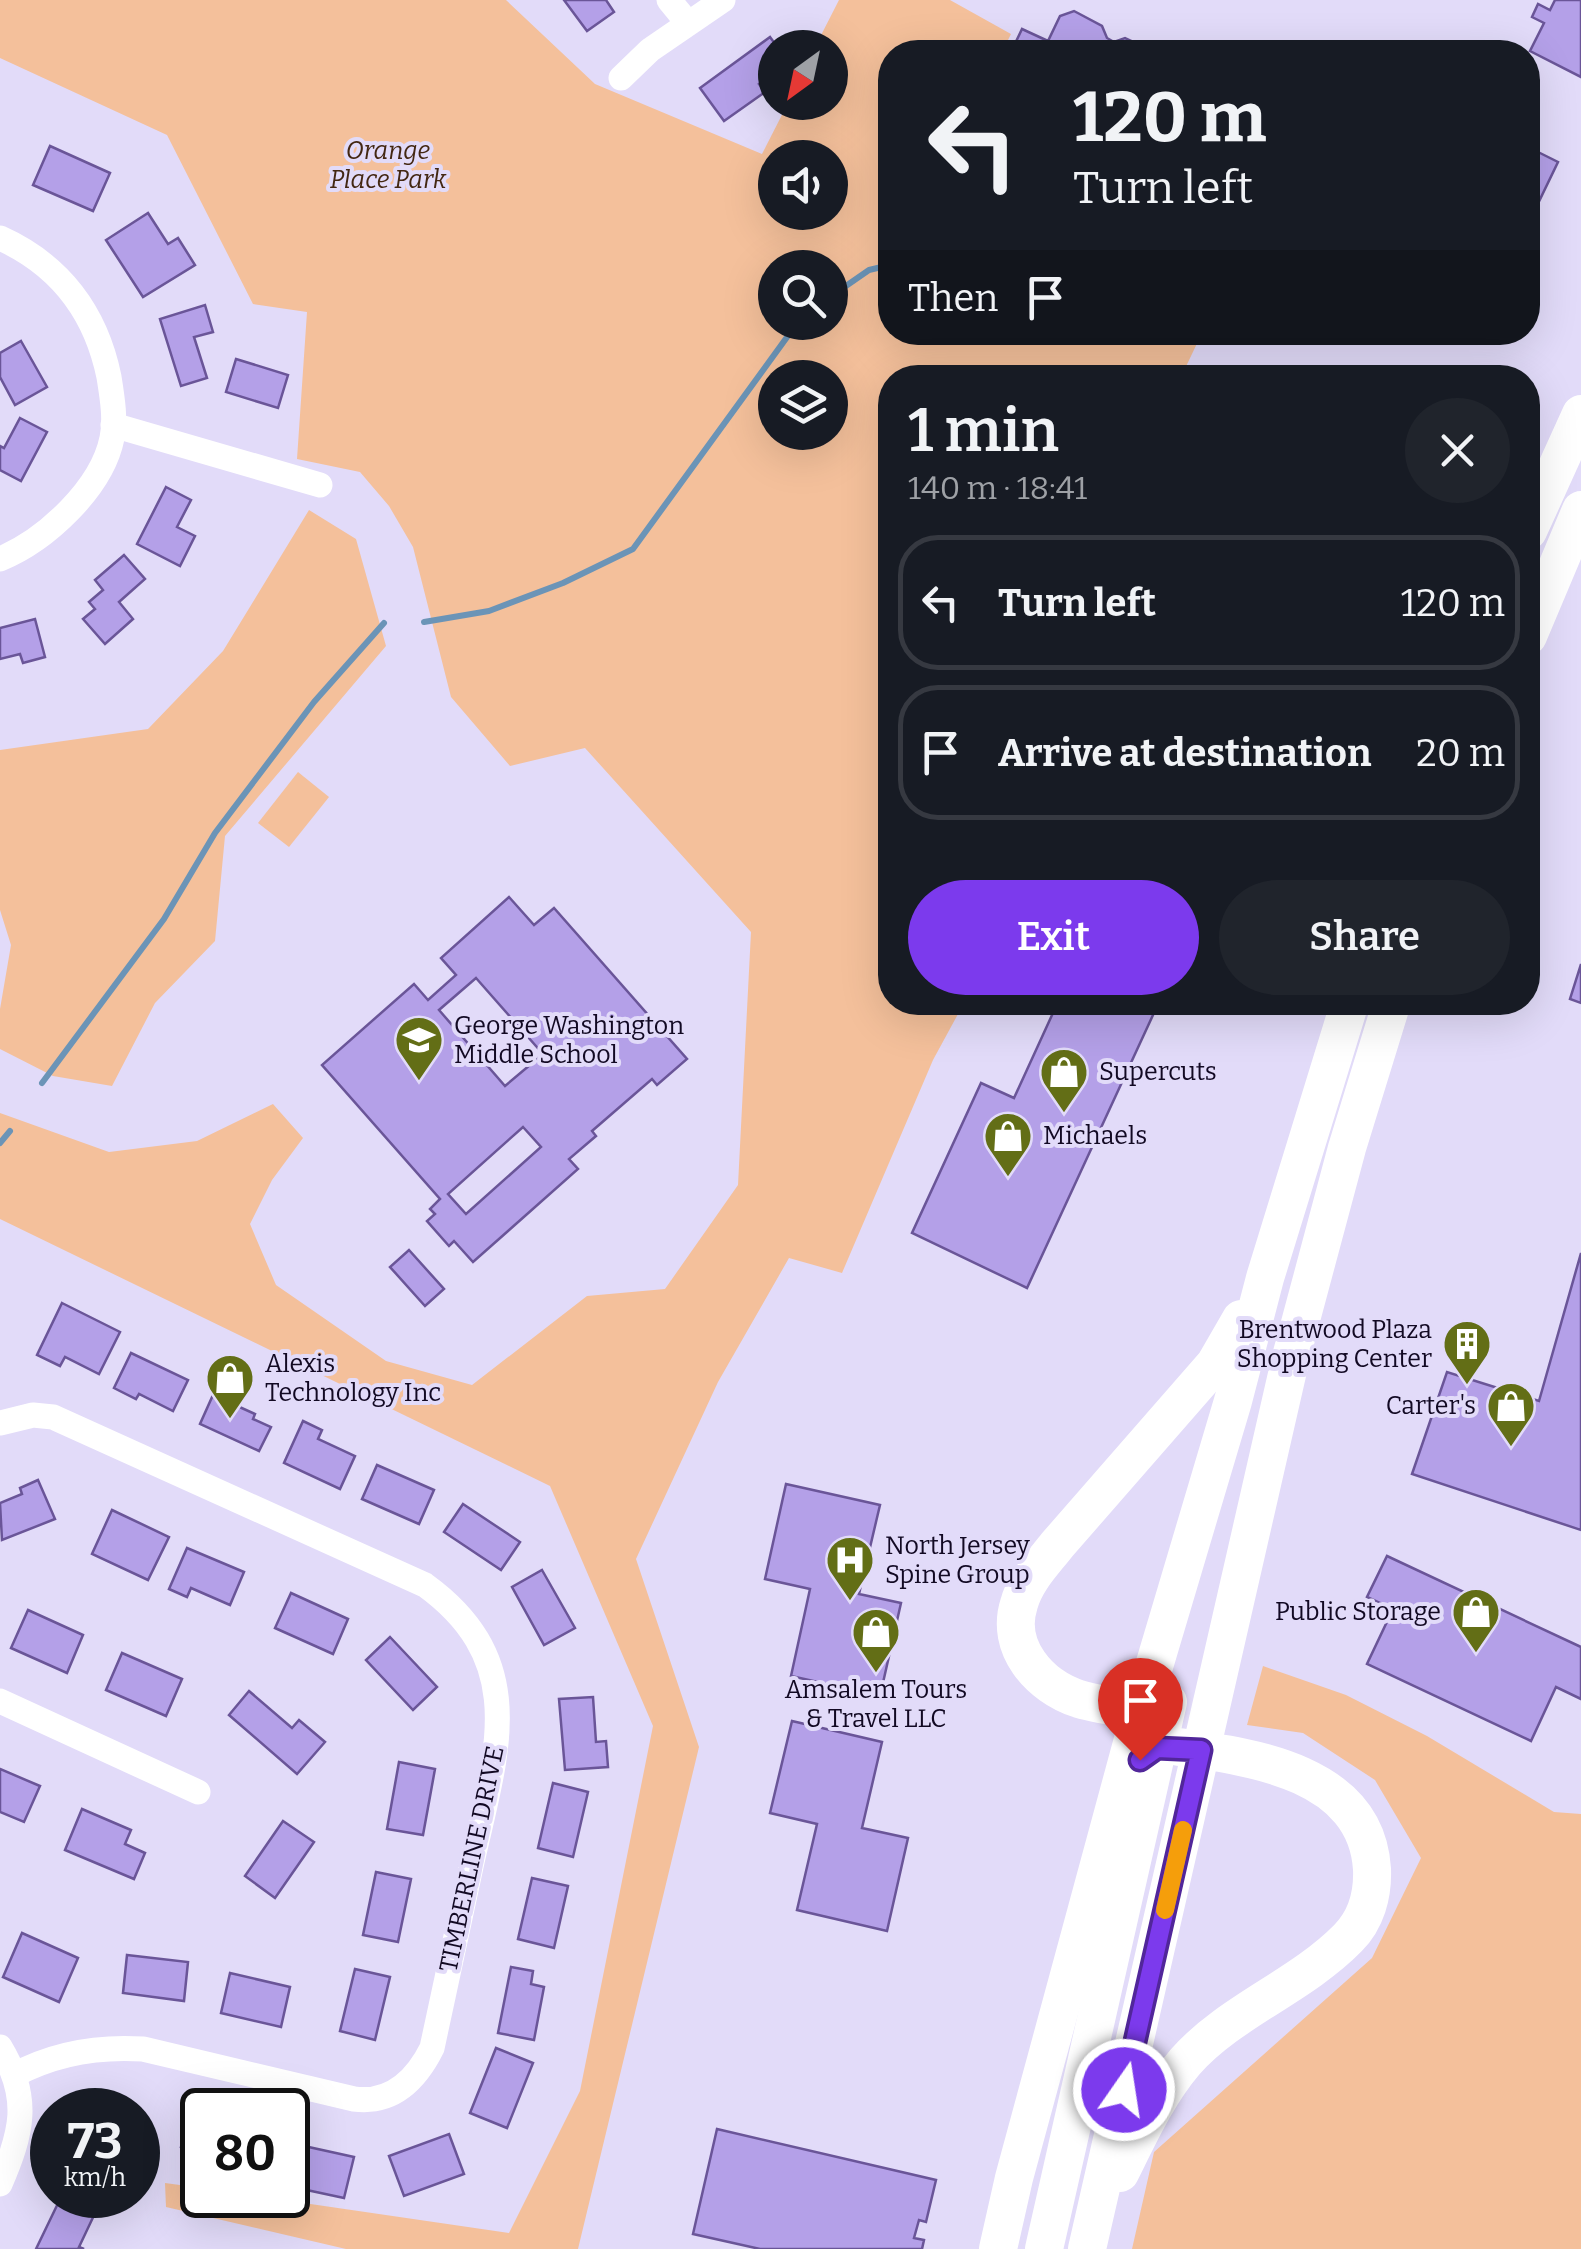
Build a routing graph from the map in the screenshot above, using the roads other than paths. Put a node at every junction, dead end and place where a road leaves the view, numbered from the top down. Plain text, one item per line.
1 (669, 0) edge
2 (723, 0) edge
3 (686, 22) junction
4 (621, 78) dead end
5 (0, 238) edge
6 (1581, 414) edge
7 (114, 424) junction
8 (320, 485) dead end
9 (1540, 505) edge
10 (1581, 510) edge
11 (0, 558) edge
12 (1540, 607) edge
13 (1346, 1015) edge
14 (1388, 1015) edge
15 (1265, 1278) junction
16 (0, 1423) edge
17 (1213, 1695) junction
18 (0, 1702) edge
19 (1154, 1724) junction
20 (1201, 1750) junction
21 (198, 1792) dead end
22 (0, 2047) edge
23 (14, 2076) junction
24 (0, 2184) edge
25 (1089, 2242) edge
26 (998, 2249) edge
27 (1044, 2249) edge

1 - 3 street
2 - 3 street
3 - 4 street
5 - 7 street
6 - 9 highway
7 - 8 street
7 - 11 street
10 - 12 highway
13 - 15 highway
14 - 17 highway
15 - 19 highway
15 - 19 highway
16 - 23 street, TIMBERLINE DRIVE
17 - 19 highway
17 - 20 highway
18 - 21 street
19 - 20 highway
19 - 26 highway
19 - 27 highway
20 - 25 highway
20 - 25 highway
22 - 23 street
23 - 24 street

